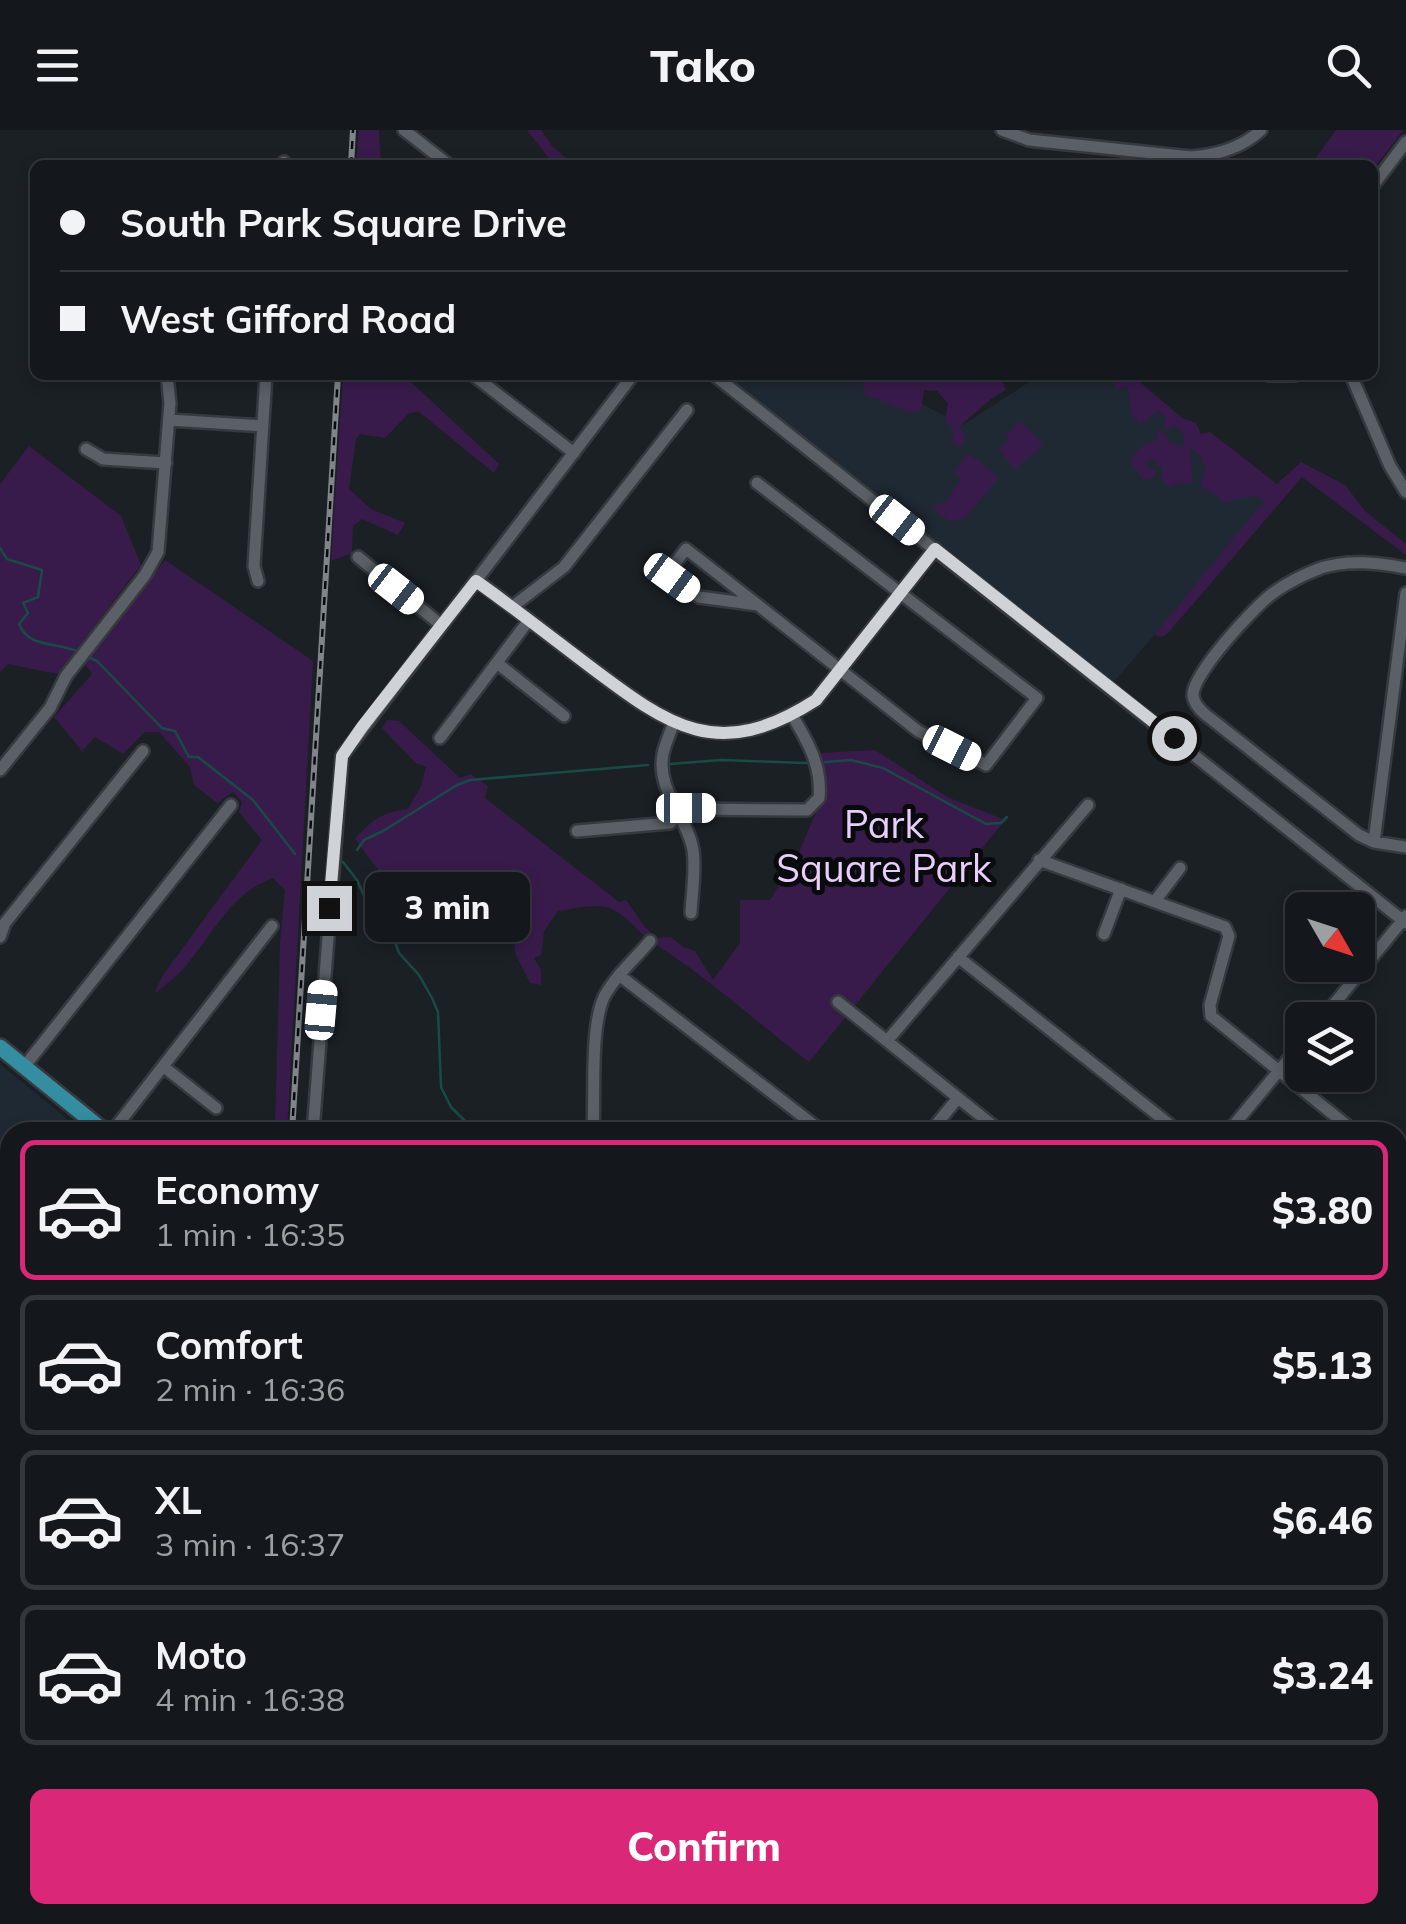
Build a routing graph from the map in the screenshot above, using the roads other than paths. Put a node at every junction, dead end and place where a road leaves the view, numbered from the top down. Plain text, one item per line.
1 (404, 130) edge
2 (1002, 130) edge
3 (1261, 130) edge
4 (1406, 142) edge
5 (443, 160) edge
6 (1160, 160) edge
7 (1174, 160) edge
8 (1378, 179) edge
9 (167, 380) edge
10 (266, 380) edge
11 (480, 380) edge
12 (630, 380) edge
13 (720, 380) edge
14 (1353, 380) edge
15 (687, 410) dead end
16 (169, 420) junction
17 (262, 426) junction
18 (86, 449) dead end
19 (574, 453) junction
20 (166, 463) junction
21 (758, 483) dead end
22 (1406, 492) edge
23 (935, 549) junction
24 (358, 557) dead end
25 (1406, 568) edge
26 (258, 581) dead end
27 (476, 581) junction
28 (1406, 593) edge
29 (900, 594) junction
30 (758, 605) junction
31 (512, 607) junction
32 (529, 620) junction
33 (441, 624) junction
34 (497, 663) junction
35 (842, 671) junction
36 (564, 716) dead end
37 (792, 716) junction
38 (673, 724) junction
39 (440, 738) dead end
40 (143, 751) dead end
41 (0, 770) edge
42 (1088, 804) dead end
43 (231, 805) dead end
44 (681, 814) junction
45 (577, 831) dead end
46 (1374, 842) junction
47 (1406, 847) edge
48 (1039, 860) junction
49 (1180, 868) dead end
50 (1121, 889) junction
51 (1155, 901) junction
52 (691, 913) dead end
53 (1405, 920) edge
54 (272, 926) dead end
55 (1104, 934) dead end
56 (0, 938) edge
57 (650, 941) dead end
58 (958, 958) junction
59 (619, 975) junction
60 (838, 1002) dead end
61 (1336, 1002) edge
62 (887, 1041) junction
63 (0, 1048) edge
64 (1285, 1064) edge
65 (24, 1066) junction
66 (164, 1066) junction
67 (1279, 1072) junction
68 (958, 1098) junction
69 (216, 1108) dead end
70 (93, 1122) edge
71 (120, 1122) edge
72 (314, 1122) edge
73 (594, 1122) edge
74 (810, 1122) edge
75 (938, 1122) edge
76 (989, 1122) edge
77 (1166, 1122) edge
78 (1236, 1122) edge
79 (1342, 1122) edge

1 - 5 street
2 - 6 street
3 - 7 street
4 - 8 street
9 - 16 street
10 - 17 street
11 - 19 street
12 - 19 street
13 - 23 street
14 - 22 street
15 - 31 street
16 - 17 street
16 - 20 street
17 - 26 street
18 - 20 street
19 - 27 street
20 - 41 street
21 - 29 street
23 - 29 street
23 - 53 street
24 - 33 street
25 - 46 street
27 - 31 street
27 - 33 street
28 - 46 street
29 - 35 street
29 - 35 street
30 - 30 street
30 - 35 street
31 - 32 street
32 - 34 street
32 - 38 street
33 - 72 street
34 - 36 street
34 - 39 street
35 - 37 street
37 - 38 street
37 - 44 street
38 - 44 street
40 - 56 street
42 - 48 street
43 - 65 street
44 - 45 street
44 - 52 street
46 - 47 street
48 - 50 street
48 - 58 street
49 - 51 street
50 - 51 street
50 - 55 street
51 - 67 street
53 - 61 street
54 - 66 street
57 - 59 street
58 - 62 street
58 - 77 street
59 - 73 street
59 - 74 street
60 - 62 street
62 - 68 street
63 - 65 main road
64 - 67 street
65 - 70 main road
66 - 69 street
66 - 71 street
67 - 78 street
67 - 79 street
68 - 75 street
68 - 76 street

